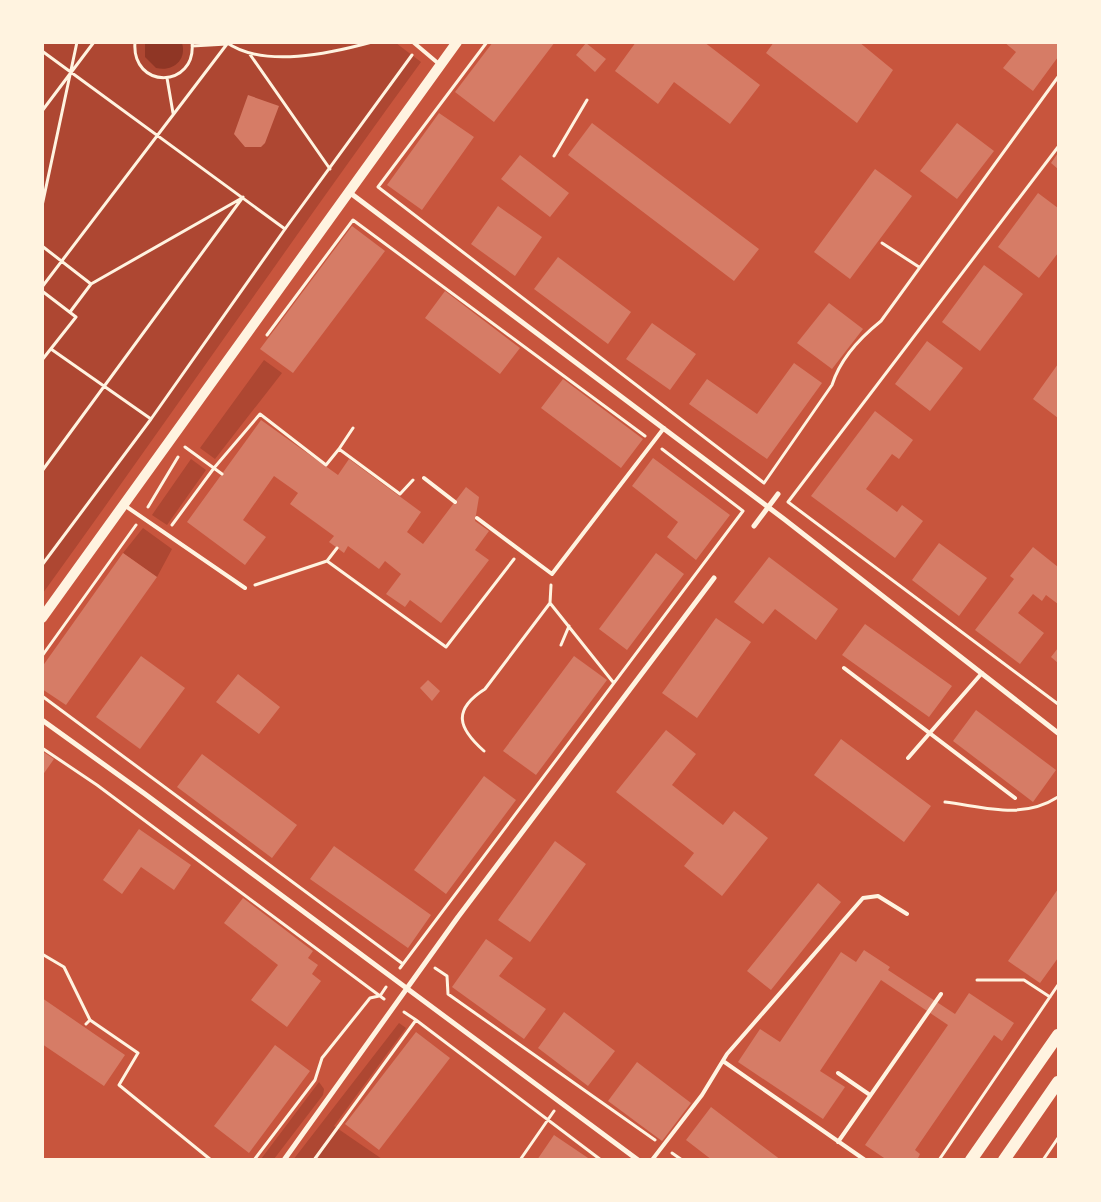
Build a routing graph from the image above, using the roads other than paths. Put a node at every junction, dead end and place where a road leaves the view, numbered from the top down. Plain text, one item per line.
1 (413, 42) edge
2 (457, 42) edge
3 (441, 65) junction
4 (349, 192) junction
5 (664, 428) junction
6 (424, 478) road end
7 (778, 494) dead end
8 (455, 502) dead end
9 (124, 505) junction
10 (768, 507) junction
11 (477, 518) dead end
12 (754, 526) dead end
13 (714, 578) dead end
14 (245, 588) road end
15 (42, 618) edge
16 (844, 668) dead end
17 (982, 673) junction
18 (42, 720) edge
19 (930, 733) junction
20 (1058, 733) edge
21 (908, 758) dead end
22 (1015, 798) dead end
23 (907, 914) dead end
24 (408, 988) junction
25 (941, 994) dead end
26 (1058, 1035) edge
27 (723, 1061) junction
28 (838, 1073) dead end
29 (1058, 1082) edge
30 (870, 1095) junction
31 (838, 1142) junction
32 (284, 1160) edge
33 (638, 1160) edge
34 (652, 1160) edge
35 (865, 1160) edge
36 (971, 1160) edge
37 (1004, 1160) edge

1 - 3 lane
2 - 3 main road
3 - 4 main road
4 - 5 street
4 - 9 main road
5 - 10 street
5 - 11 lane
6 - 8 lane
7 - 10 street
9 - 14 lane
9 - 15 main road
10 - 12 street
10 - 17 street
13 - 24 street
16 - 19 lane
17 - 19 lane
17 - 20 street
18 - 24 street
19 - 21 lane
19 - 22 lane
23 - 27 lane
24 - 32 street
24 - 33 street
25 - 30 lane
26 - 36 main road
27 - 31 lane
27 - 34 lane
28 - 30 lane
29 - 37 main road
30 - 31 lane
31 - 35 lane

